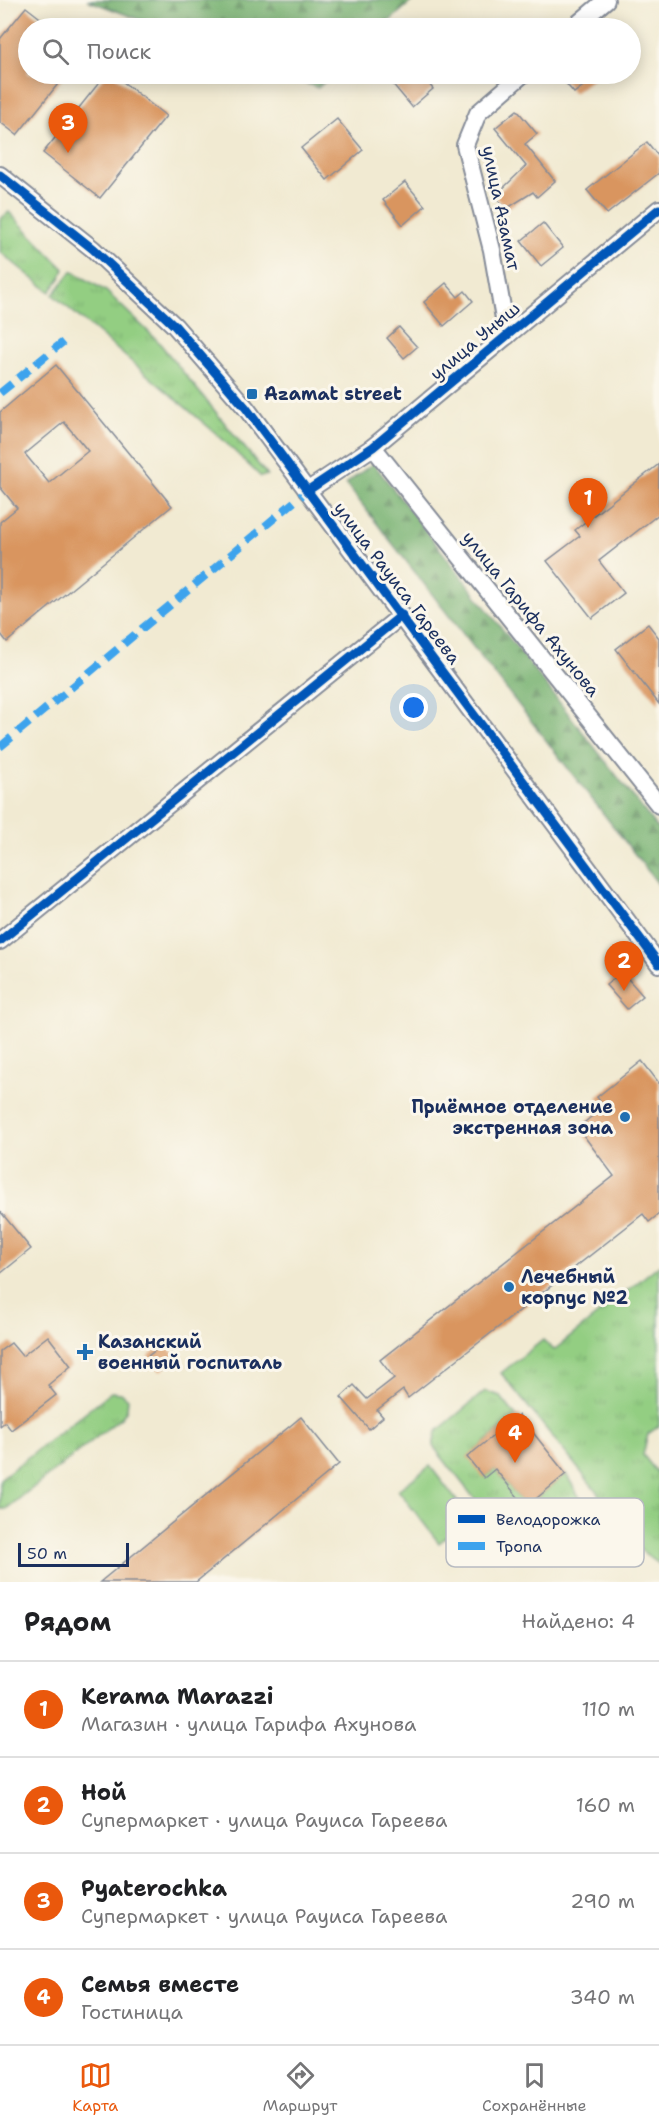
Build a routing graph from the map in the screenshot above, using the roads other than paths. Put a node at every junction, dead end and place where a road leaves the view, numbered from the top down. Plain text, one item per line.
1 (606, 0) edge
2 (585, 18) edge
3 (511, 84) edge
4 (0, 175) edge
5 (659, 209) edge
6 (507, 336) junction
7 (373, 447) junction
8 (307, 491) junction
9 (402, 615) junction
10 (659, 805) edge
11 (0, 941) edge
12 (659, 964) edge

1 - 2 street
3 - 6 street, улица Азамат
4 - 8 street, улица Рауиса Гареева
5 - 6 street, улица Уныш
6 - 7 street, улица Уныш
7 - 8 street, улица Уныш
7 - 10 street, улица Гарифа Ахунова
8 - 9 street, улица Рауиса Гареева
9 - 11 street
9 - 12 street, улица Рауиса Гареева

